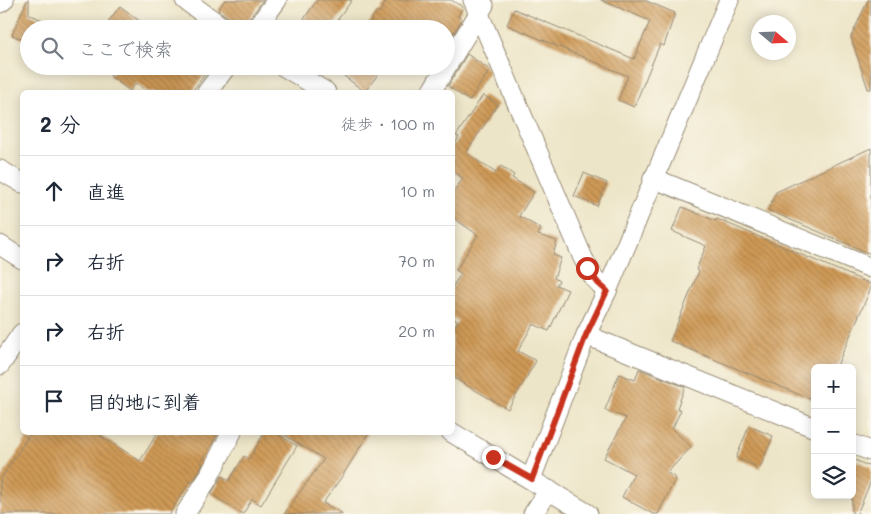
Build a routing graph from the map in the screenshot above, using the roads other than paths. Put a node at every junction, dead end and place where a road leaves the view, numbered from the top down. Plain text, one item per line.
1 (4, 0) edge
2 (185, 0) edge
3 (277, 0) edge
4 (729, 0) edge
5 (0, 3) edge
6 (480, 5) edge
7 (213, 20) edge
8 (263, 20) edge
9 (455, 48) edge
10 (220, 75) edge
11 (298, 75) edge
12 (440, 75) edge
13 (209, 90) edge
14 (323, 90) edge
15 (431, 90) edge
16 (0, 170) edge
17 (653, 178) junction
18 (20, 182) edge
19 (2, 250) edge
20 (20, 258) edge
21 (871, 268) edge
22 (607, 291) junction
23 (586, 335) junction
24 (20, 336) edge
25 (0, 365) edge
26 (811, 426) edge
27 (455, 434) edge
28 (230, 435) edge
29 (856, 445) edge
30 (871, 451) edge
31 (532, 479) junction
32 (549, 490) junction
33 (185, 514) edge
34 (533, 514) edge
35 (588, 514) edge

1 - 5 street
2 - 7 street
3 - 8 street
4 - 17 street
6 - 9 street
6 - 22 street
10 - 13 street
11 - 14 street
12 - 15 street
16 - 18 street
17 - 21 street
17 - 22 street
19 - 20 street
22 - 23 street
23 - 26 street
23 - 31 street
24 - 25 street
27 - 31 street
28 - 33 street
29 - 30 street
31 - 32 street
32 - 34 street
32 - 35 street

